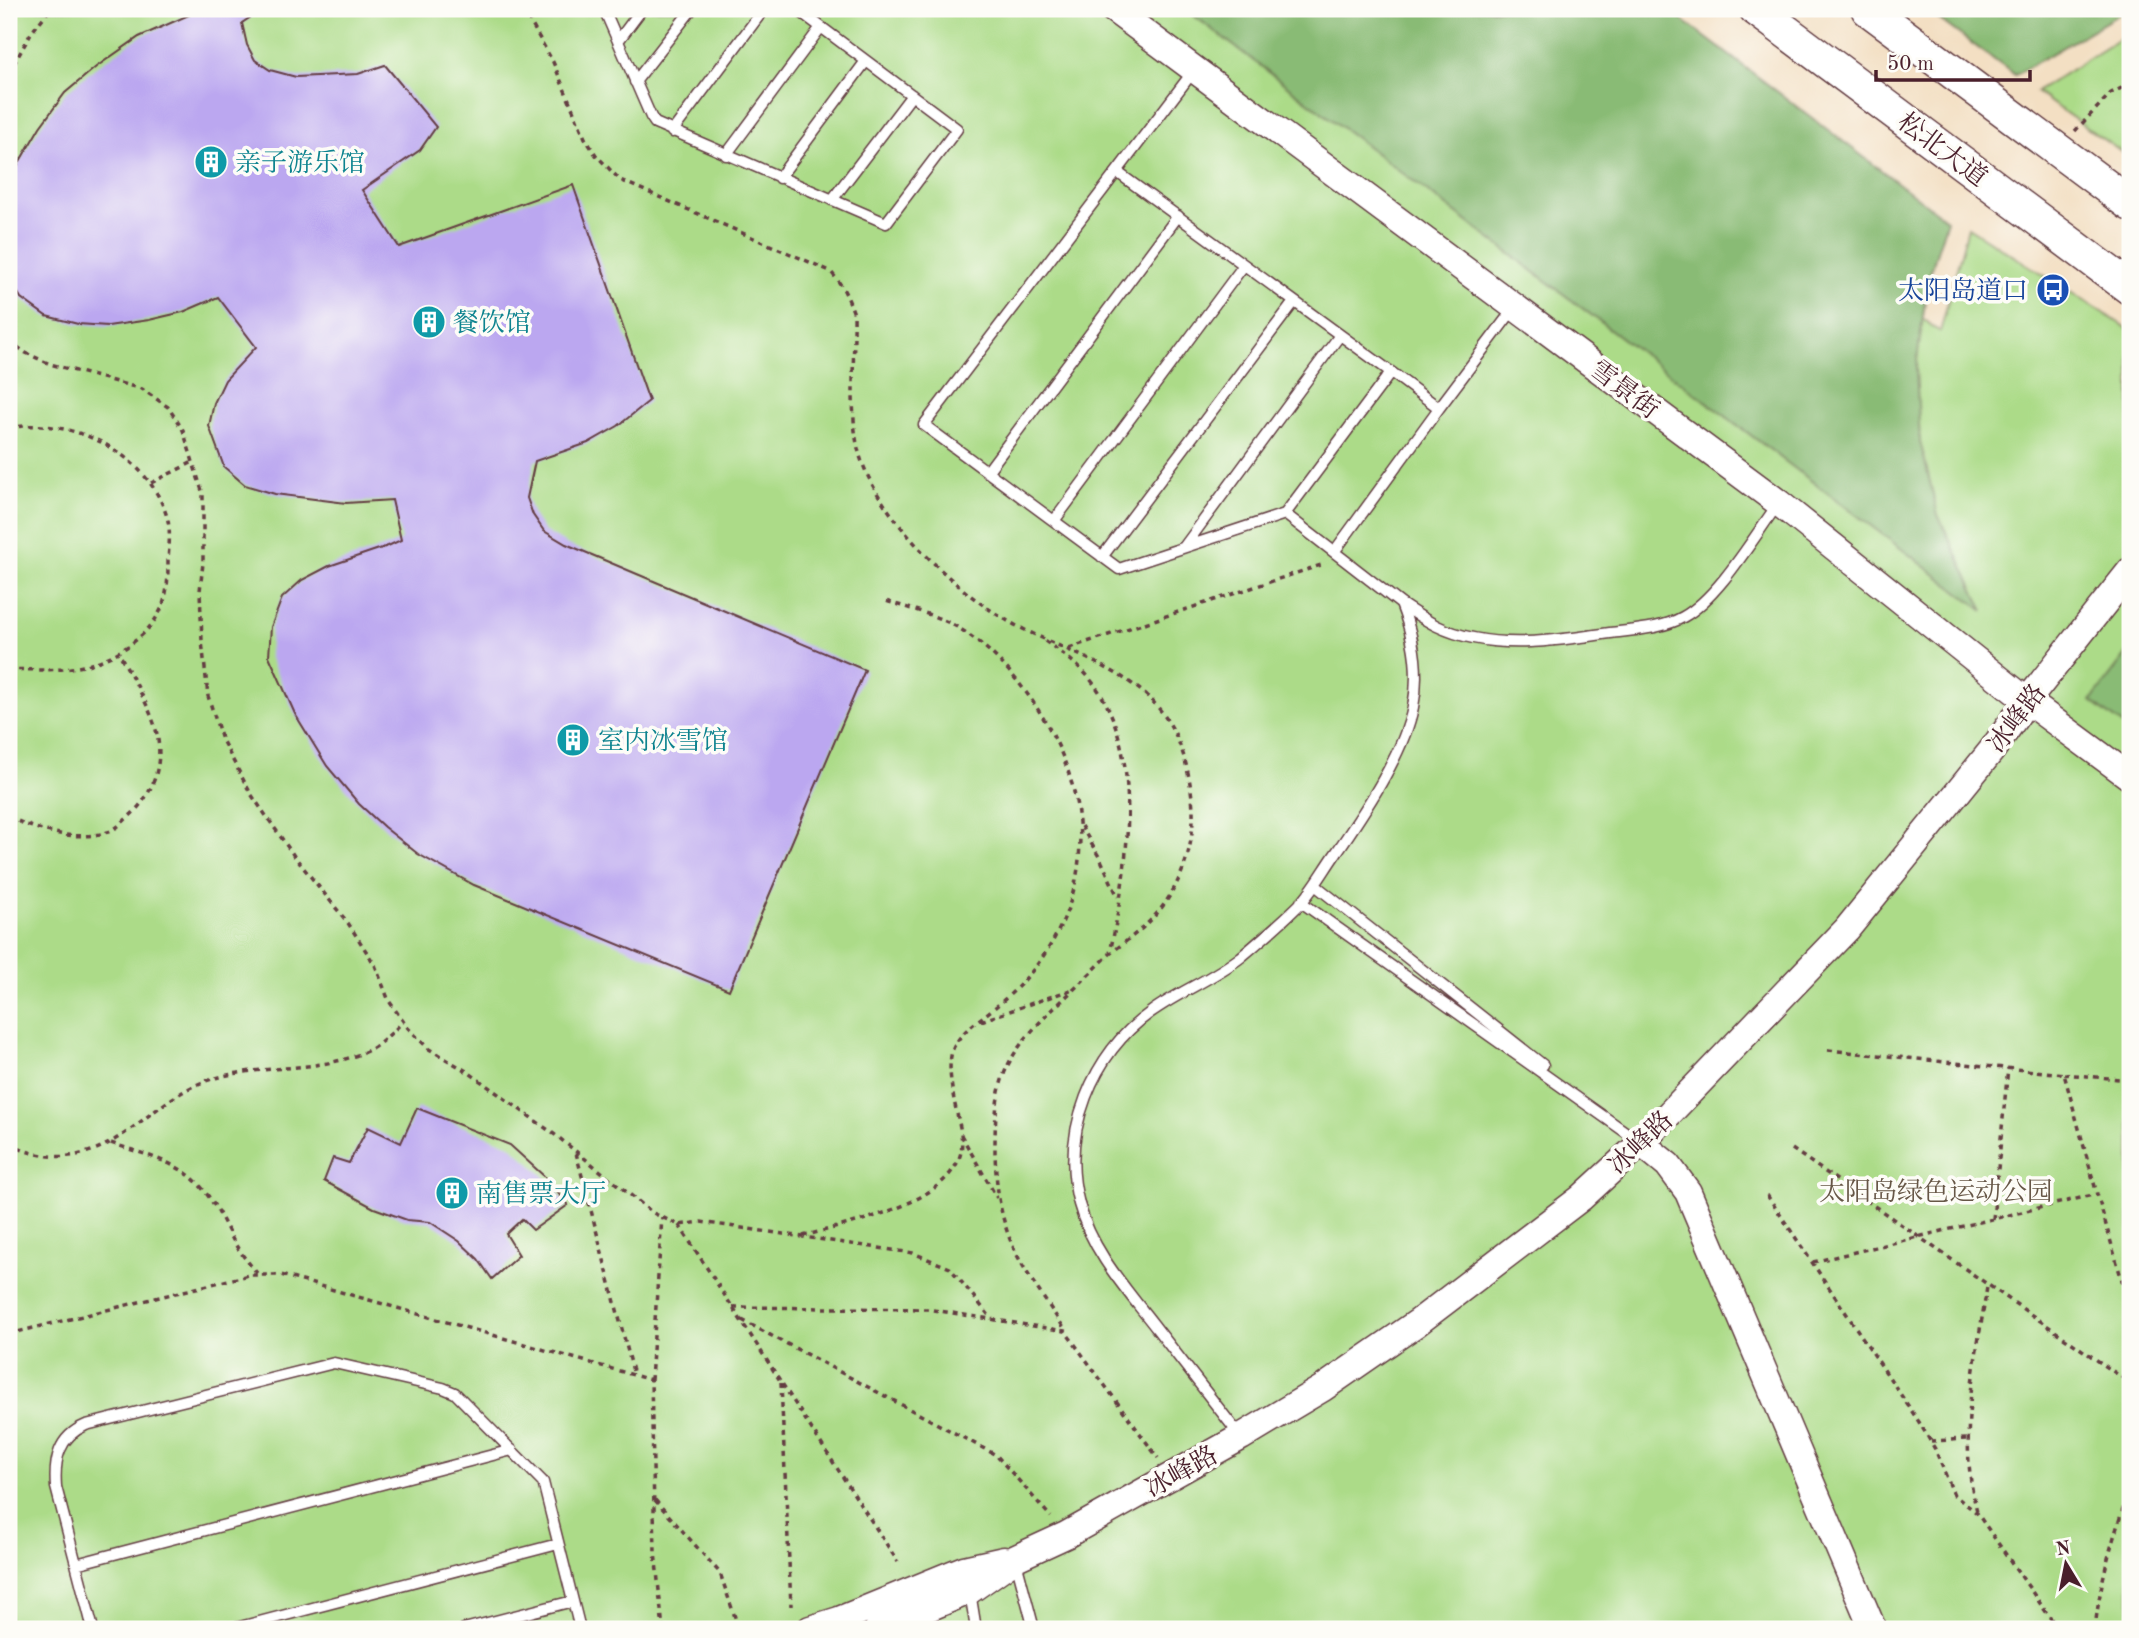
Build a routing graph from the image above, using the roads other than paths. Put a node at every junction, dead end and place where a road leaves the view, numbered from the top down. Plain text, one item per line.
1 (604, 9) edge
2 (642, 9) edge
3 (692, 9) edge
4 (764, 9) edge
5 (797, 9) edge
6 (1113, 9) edge
7 (1756, 9) edge
8 (1868, 9) edge
9 (821, 27) junction
10 (618, 41) junction
11 (866, 61) junction
12 (1195, 69) junction
13 (635, 82) junction
14 (912, 95) junction
15 (672, 132) junction
16 (726, 155) junction
17 (1117, 172) junction
18 (779, 178) junction
19 (832, 200) junction
20 (2130, 204) edge
21 (1178, 216) junction
22 (1244, 265) junction
23 (2130, 288) edge
24 (1294, 302) junction
25 (1516, 307) junction
26 (1340, 335) junction
27 (1391, 372) junction
28 (1439, 408) junction
29 (987, 472) junction
30 (1779, 503) junction
31 (1285, 514) junction
32 (1054, 521) junction
33 (1183, 548) junction
34 (1338, 555) junction
35 (1102, 557) junction
36 (2130, 571) edge
37 (1401, 604) junction
38 (2027, 701) junction
39 (2130, 777) edge
40 (1315, 885) junction
41 (1301, 902) junction
42 (1641, 1143) junction
43 (1241, 1437) junction
44 (512, 1450) junction
45 (558, 1544) junction
46 (1016, 1558) junction
47 (76, 1564) junction
48 (967, 1580) junction
49 (573, 1601) junction
50 (93, 1629) edge
51 (232, 1629) edge
52 (464, 1629) edge
53 (580, 1629) edge
54 (810, 1629) edge
55 (878, 1629) edge
56 (975, 1629) edge
57 (1034, 1629) edge
58 (1873, 1629) edge

1 - 10 lane
2 - 10 lane
3 - 13 lane
4 - 15 lane
5 - 9 lane
6 - 12 street, 雪景街
7 - 23 highway, 松北大道
8 - 20 highway
9 - 11 lane
9 - 16 lane
10 - 13 lane
11 - 14 lane
11 - 18 lane
12 - 17 lane
12 - 25 street, 雪景街
13 - 15 lane
14 - 19 lane
14 - 19 lane
15 - 16 lane
16 - 18 lane
17 - 21 lane
17 - 29 lane
18 - 19 lane
21 - 22 lane
21 - 29 lane
22 - 24 lane
22 - 32 lane
24 - 26 lane
24 - 35 lane
25 - 28 lane
25 - 30 street, 雪景街
26 - 27 lane
26 - 33 lane
27 - 28 lane
27 - 31 lane
28 - 34 lane
29 - 32 lane
30 - 37 lane
30 - 38 street, 雪景街
31 - 33 lane
31 - 34 lane
32 - 35 lane
33 - 35 lane
34 - 37 lane
36 - 38 street, 冰峰路
37 - 40 lane
38 - 39 street, 雪景街
38 - 42 street, 冰峰路
40 - 41 lane
40 - 42 lane
41 - 42 lane
41 - 43 lane
42 - 43 street, 冰峰路
42 - 58 street
43 - 46 street, 冰峰路
44 - 45 lane
44 - 47 lane
44 - 47 lane
45 - 49 lane
45 - 51 lane
46 - 48 street, 冰峰路
46 - 57 lane
47 - 50 lane
48 - 54 street, 冰峰路
48 - 55 street, 冰峰路
48 - 56 lane
49 - 52 lane
49 - 53 lane

